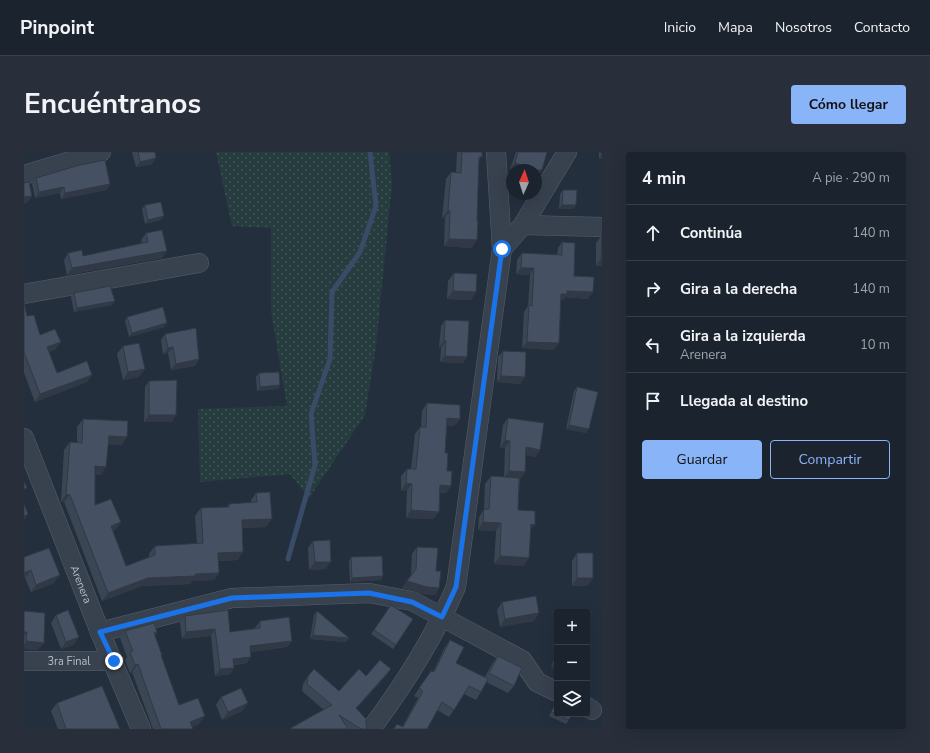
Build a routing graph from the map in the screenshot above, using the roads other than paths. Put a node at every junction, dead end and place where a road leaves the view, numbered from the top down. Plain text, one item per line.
1 (101, 152) edge
2 (496, 152) edge
3 (567, 152) edge
4 (24, 175) edge
5 (523, 225) junction
6 (602, 228) edge
7 (502, 249) junction
8 (199, 263) dead end
9 (24, 294) edge
10 (24, 438) edge
11 (442, 617) junction
12 (100, 632) junction
13 (24, 661) edge
14 (114, 661) junction
15 (554, 690) edge
16 (141, 729) edge
17 (371, 729) edge

1 - 4 street
2 - 7 street
3 - 5 street
5 - 6 street
5 - 7 street
7 - 11 street
8 - 9 street
10 - 12 street, Arenera
11 - 12 street
11 - 15 street
11 - 17 street
12 - 14 street, Arenera
13 - 14 street, 3ra Final
14 - 16 street, Arenera

